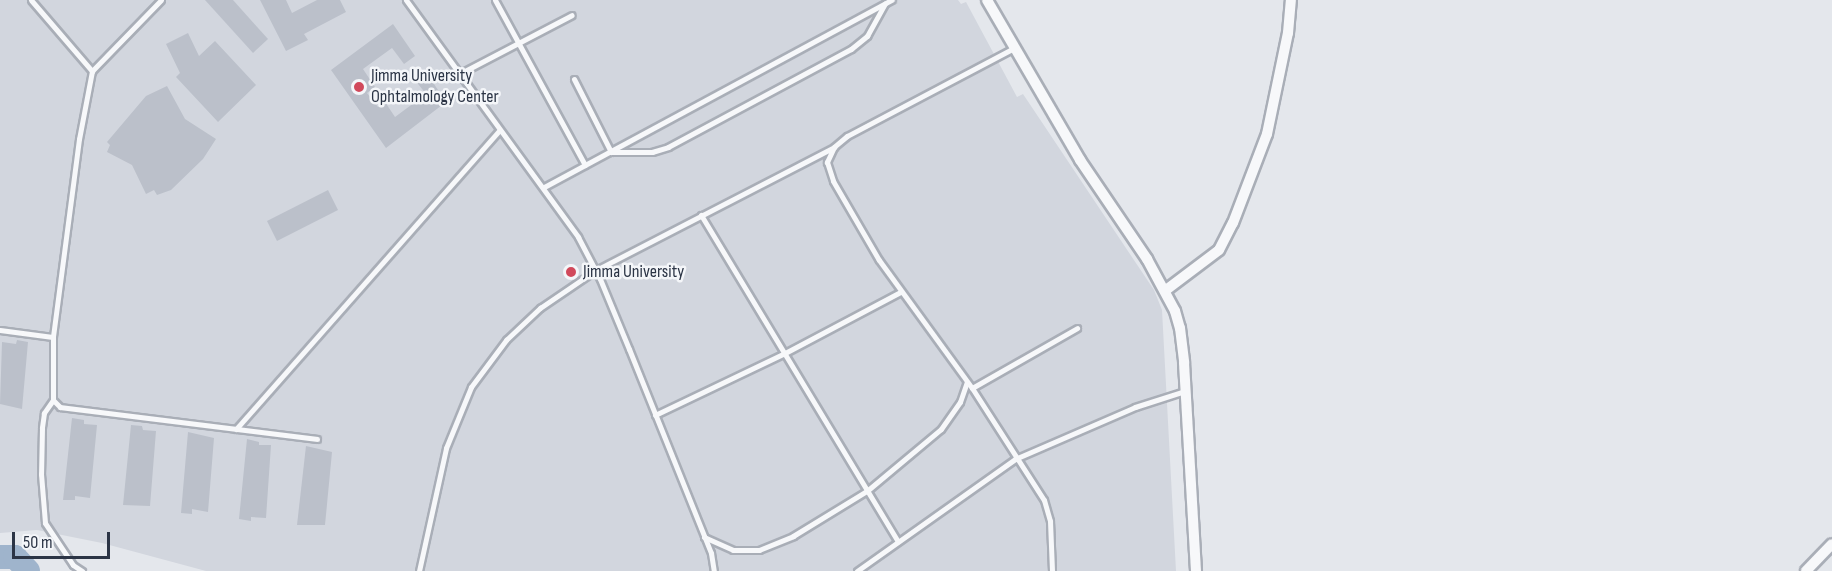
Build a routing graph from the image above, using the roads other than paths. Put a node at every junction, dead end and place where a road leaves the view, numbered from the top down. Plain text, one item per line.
1 (31, 0) edge
2 (160, 0) edge
3 (415, 0) edge
4 (495, 0) edge
5 (891, 0) edge
6 (987, 0) edge
7 (1291, 0) edge
8 (408, 2) edge
9 (885, 4) junction
10 (572, 15) dead end
11 (518, 43) junction
12 (1016, 46) junction
13 (92, 71) junction
14 (459, 74) junction
15 (574, 79) dead end
16 (499, 131) junction
17 (834, 147) junction
18 (611, 152) junction
19 (585, 165) junction
20 (544, 187) junction
21 (701, 215) junction
22 (596, 270) junction
23 (1166, 290) junction
24 (900, 292) junction
25 (1077, 328) dead end
26 (0, 330) edge
27 (53, 337) junction
28 (785, 353) junction
29 (967, 382) junction
30 (972, 388) junction
31 (1185, 391) junction
32 (53, 400) junction
33 (655, 415) junction
34 (236, 429) junction
35 (317, 439) dead end
36 (1015, 459) junction
37 (868, 490) junction
38 (704, 537) junction
39 (898, 541) junction
40 (1832, 544) edge
41 (82, 571) edge
42 (419, 571) edge
43 (714, 571) edge
44 (857, 571) edge
45 (1052, 571) edge
46 (1196, 571) edge
47 (1806, 571) edge

1 - 13 lane
2 - 13 lane
3 - 8 lane
4 - 11 lane
5 - 9 lane
6 - 12 street
7 - 23 street
8 - 14 lane
9 - 18 lane
9 - 18 lane
10 - 11 lane
11 - 14 lane
11 - 19 lane
12 - 17 lane
12 - 23 street
13 - 27 lane
14 - 16 lane
15 - 18 lane
16 - 20 lane
16 - 34 lane
17 - 21 lane
17 - 24 lane
18 - 19 lane
19 - 20 lane
20 - 22 lane
21 - 22 lane
21 - 28 lane
22 - 33 lane
22 - 42 lane
23 - 31 street
24 - 28 lane
24 - 29 lane
25 - 30 lane
26 - 27 lane
27 - 32 lane
28 - 33 lane
28 - 37 lane
29 - 30 lane
29 - 37 lane
30 - 36 lane
31 - 36 lane
31 - 46 street
32 - 34 lane
32 - 41 lane
33 - 38 lane
34 - 35 lane
36 - 39 lane
36 - 45 lane
37 - 38 lane
37 - 39 lane
38 - 43 lane
39 - 44 lane
40 - 47 street

